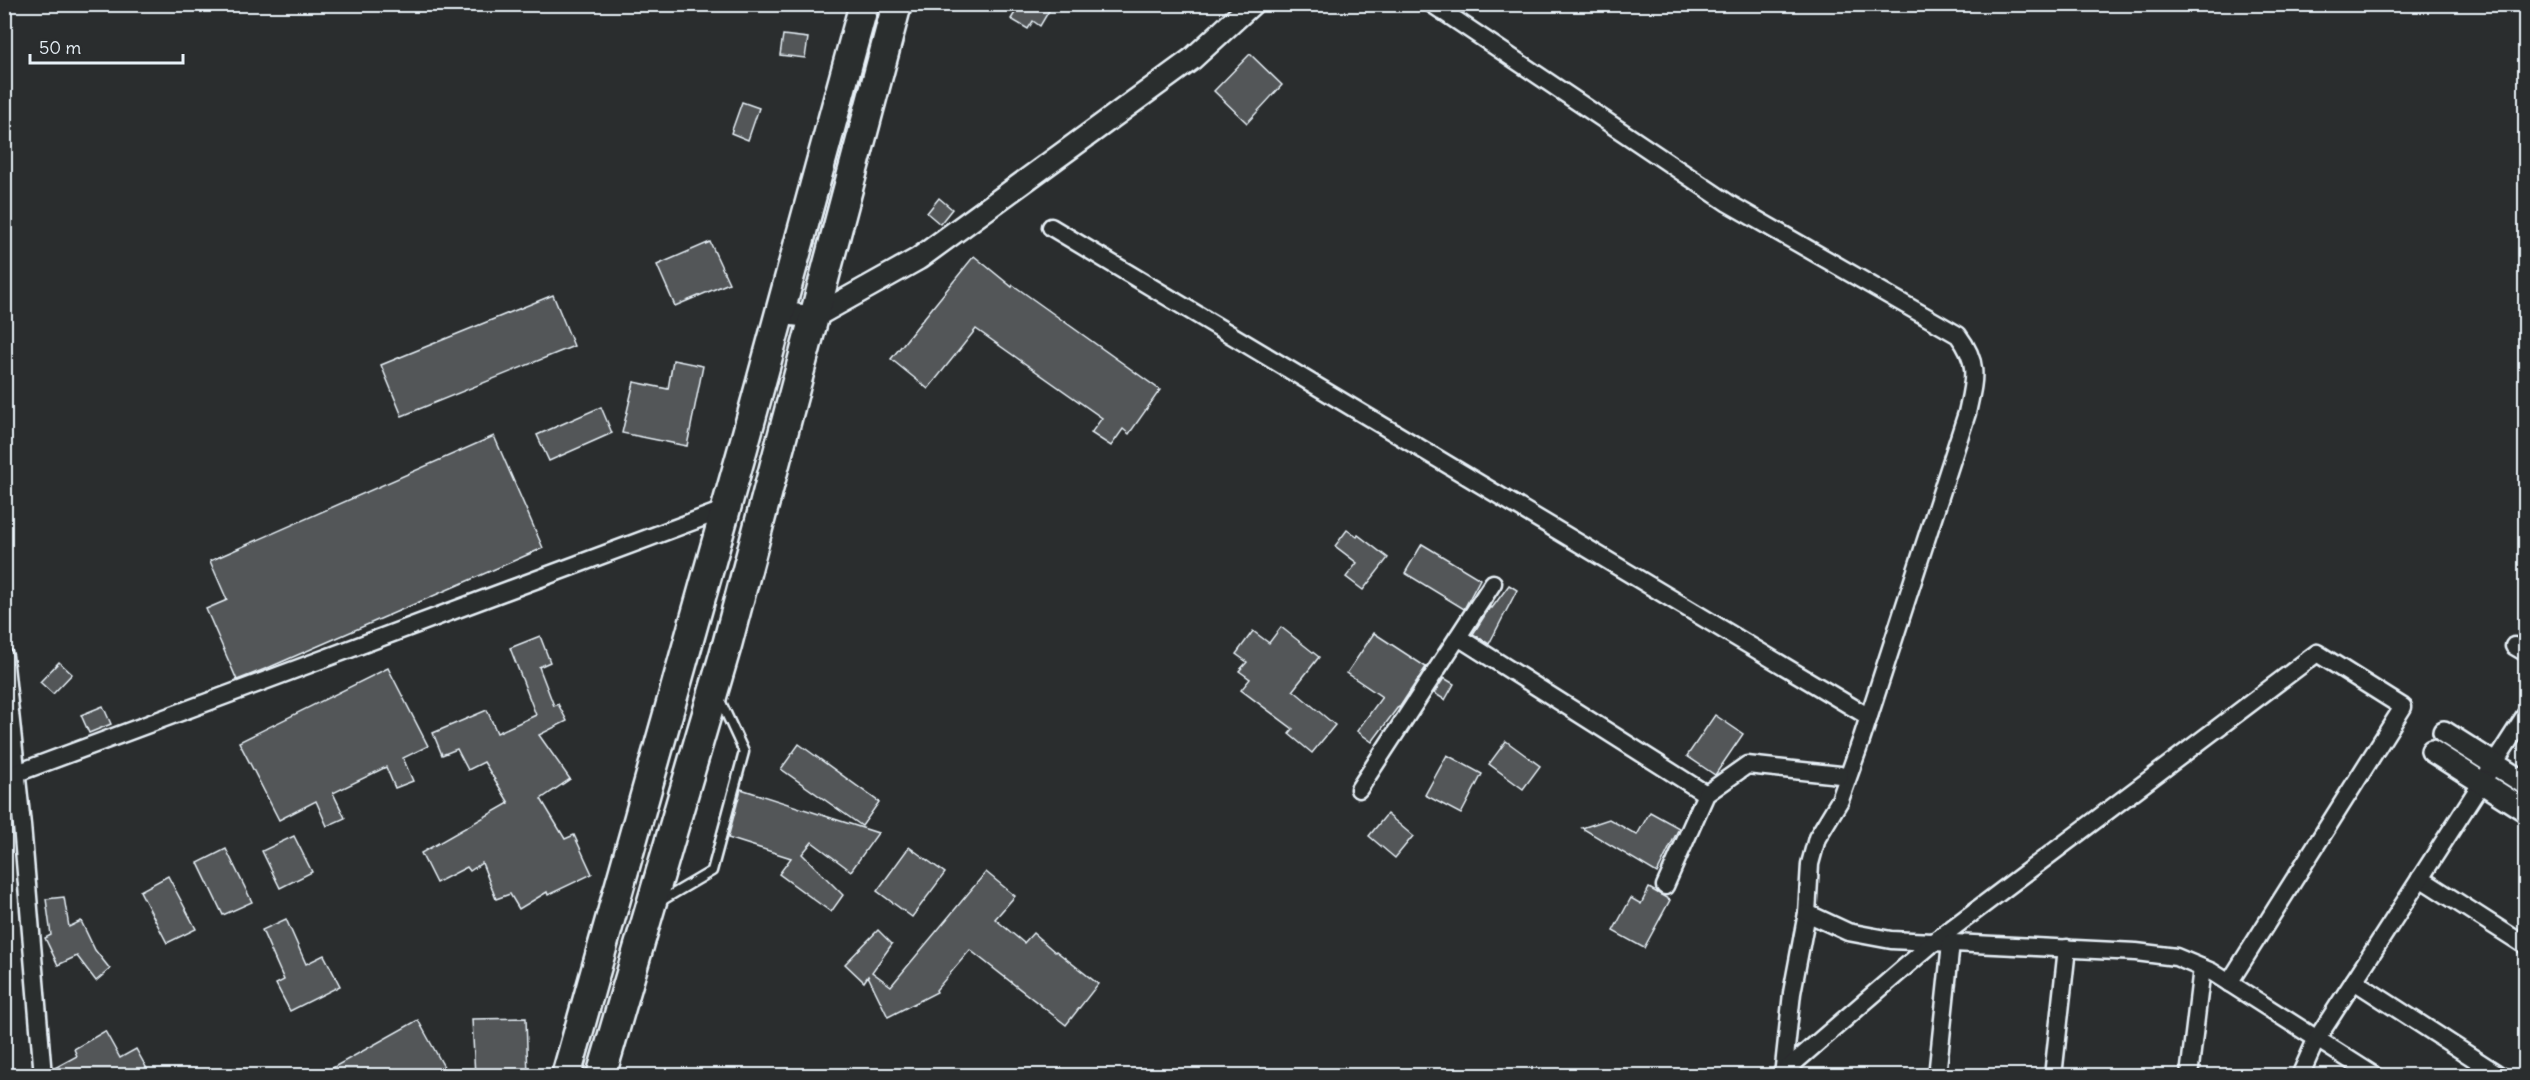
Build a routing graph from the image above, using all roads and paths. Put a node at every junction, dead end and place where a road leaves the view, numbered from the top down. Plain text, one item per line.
1 (864, 4) edge
2 (897, 4) edge
3 (1252, 4) edge
4 (1432, 4) edge
5 (1052, 227) dead end
6 (780, 312) junction
7 (814, 316) junction
8 (726, 510) junction
9 (1493, 583) dead end
10 (1458, 637) junction
11 (4, 656) edge
12 (714, 688) junction
13 (2526, 714) edge
14 (1869, 717) junction
15 (2444, 732) dead end
16 (2432, 751) dead end
17 (2493, 764) junction
18 (16, 773) junction
19 (1840, 775) dead end
20 (2481, 783) junction
21 (2526, 784) edge
22 (1359, 789) dead end
23 (1706, 794) junction
24 (2526, 811) edge
25 (2420, 878) junction
26 (1665, 886) dead end
27 (650, 908) junction
28 (1807, 913) junction
29 (1934, 942) junction
30 (1951, 943) junction
31 (2526, 946) edge
32 (2067, 948) junction
33 (2202, 968) junction
34 (2354, 981) junction
35 (2229, 983) junction
36 (2316, 1040) junction
37 (1782, 1074) edge
38 (43, 1076) edge
39 (566, 1076) edge
40 (601, 1076) edge
41 (1937, 1076) edge
42 (2053, 1076) edge
43 (2188, 1076) edge
44 (2300, 1076) edge
45 (2375, 1076) edge
46 (2501, 1076) edge

1 - 6 highway
2 - 7 highway
3 - 7 street
4 - 14 street
5 - 14 street
6 - 7 street
6 - 8 highway
7 - 12 highway
8 - 18 street
8 - 39 highway
9 - 10 street
10 - 22 street
10 - 23 street
11 - 18 street
12 - 27 highway
12 - 27 lane
13 - 17 street
14 - 28 street
15 - 17 street
16 - 20 street
17 - 20 street
17 - 21 street
18 - 38 street
19 - 23 street
20 - 24 street
20 - 25 street
23 - 26 street
25 - 31 street
25 - 34 street
27 - 40 highway
28 - 29 street
28 - 37 street
29 - 30 street
29 - 35 street
29 - 37 street
30 - 32 street
30 - 41 street
32 - 33 street
32 - 42 street
33 - 35 street
33 - 43 street
34 - 36 street
34 - 46 street
35 - 36 street
36 - 44 street
36 - 45 street

